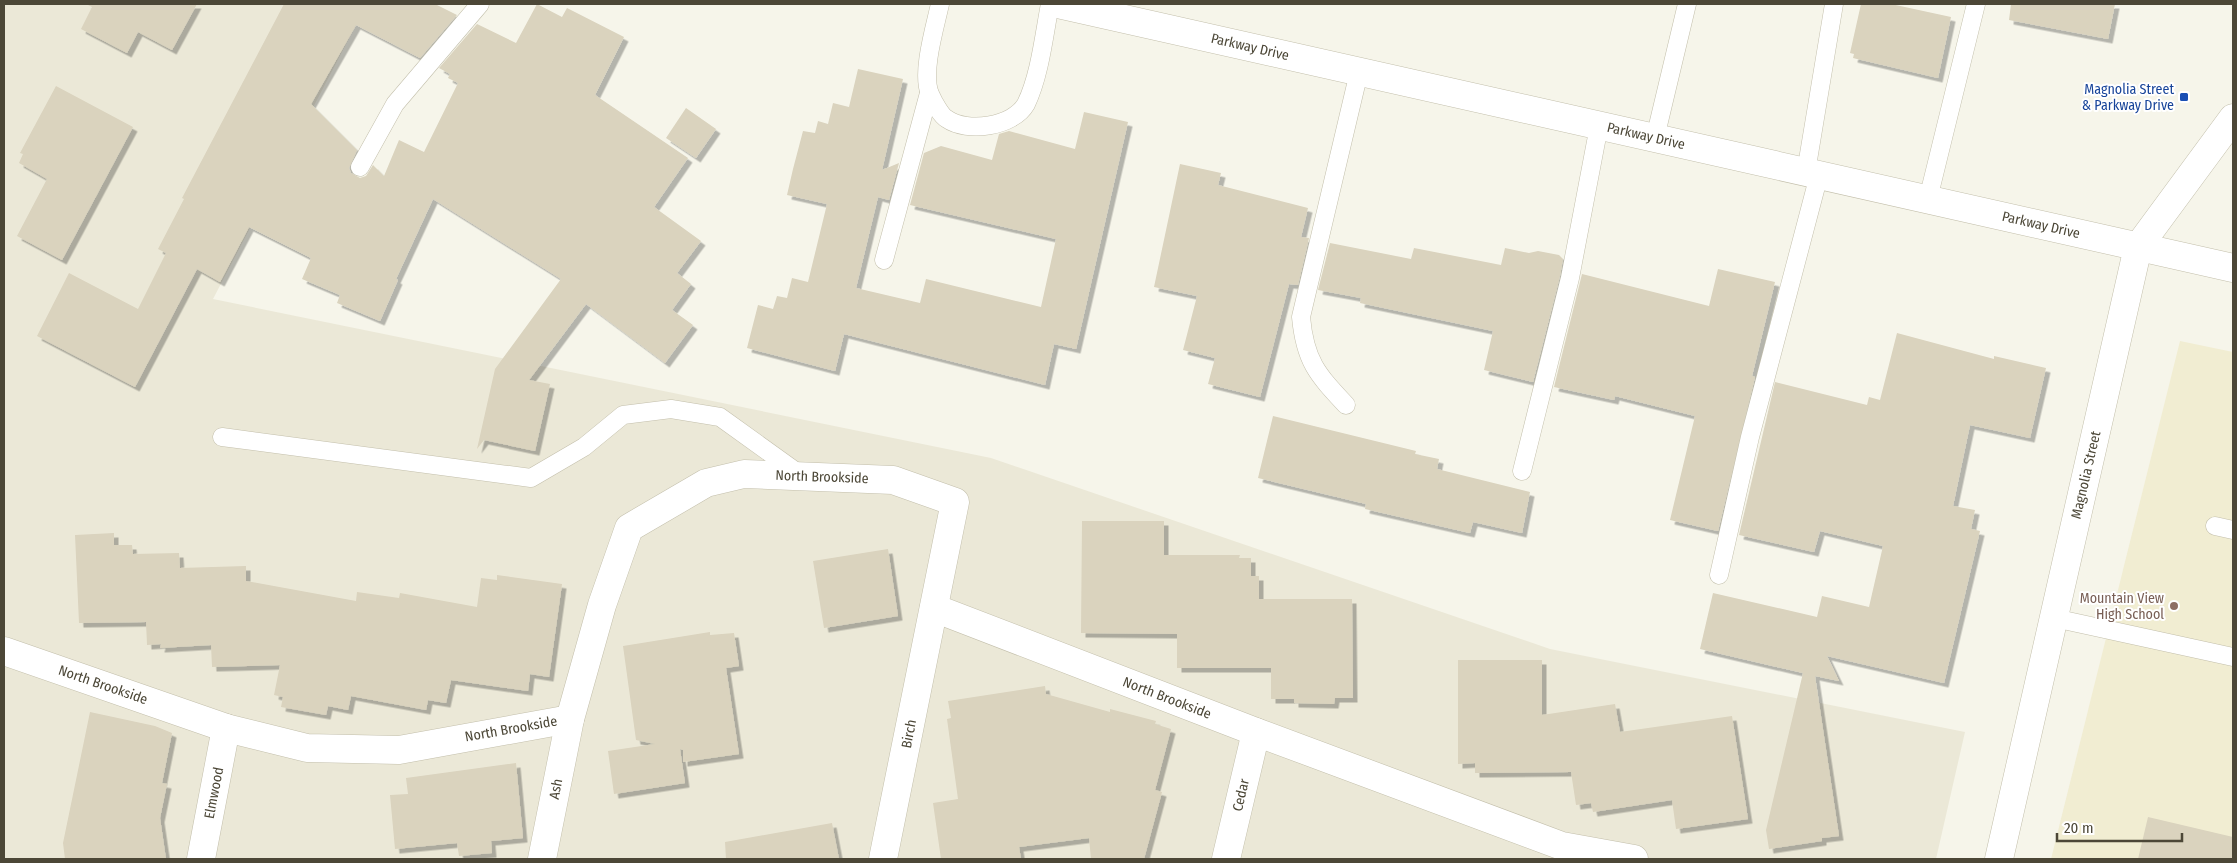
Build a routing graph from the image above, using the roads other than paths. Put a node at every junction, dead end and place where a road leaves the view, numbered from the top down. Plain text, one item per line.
1 (480, 4) edge
2 (940, 4) edge
3 (1050, 4) edge
4 (1058, 4) edge
5 (1687, 4) edge
6 (1834, 4) edge
7 (1976, 4) edge
8 (1359, 72) junction
9 (929, 93) junction
10 (2233, 118) edge
11 (1599, 126) junction
12 (1655, 138) junction
13 (360, 167) dead end
14 (1812, 173) junction
15 (1928, 199) junction
16 (2138, 247) junction
17 (884, 260) dead end
18 (2233, 268) edge
19 (1346, 405) dead end
20 (222, 437) dead end
21 (1522, 471) dead end
22 (802, 476) junction
23 (2215, 526) dead end
24 (2233, 530) edge
25 (1719, 575) dead end
26 (934, 608) junction
27 (2054, 618) junction
28 (4, 651) edge
29 (2233, 658) edge
30 (570, 718) junction
31 (226, 728) junction
32 (1256, 732) junction
33 (1561, 852) edge
34 (201, 859) edge
35 (542, 859) edge
36 (883, 859) edge
37 (1226, 859) edge
38 (1634, 859) edge
39 (1999, 859) edge

1 - 13 lane
2 - 9 lane
3 - 9 lane
4 - 8 street, Parkway Drive
5 - 12 lane
6 - 14 lane
7 - 15 lane
8 - 11 street, Parkway Drive
8 - 19 lane
9 - 17 lane
10 - 16 street, Magnolia Street
11 - 12 street, Parkway Drive
11 - 21 lane
12 - 14 street, Parkway Drive
14 - 15 street, Parkway Drive
14 - 25 lane
15 - 16 street, Parkway Drive
16 - 18 street, Parkway Drive
16 - 27 street, Magnolia Street
20 - 22 lane
22 - 26 street, North Brookside
22 - 30 street, North Brookside
23 - 24 lane
26 - 32 street, North Brookside
26 - 36 street, Birch
27 - 29 lane
27 - 39 street, Magnolia Street
28 - 31 street, North Brookside
30 - 31 street, North Brookside
30 - 35 street, Ash
31 - 34 street, Elmwood
32 - 33 street, North Brookside
32 - 37 street, Cedar
33 - 38 street, North Brookside

